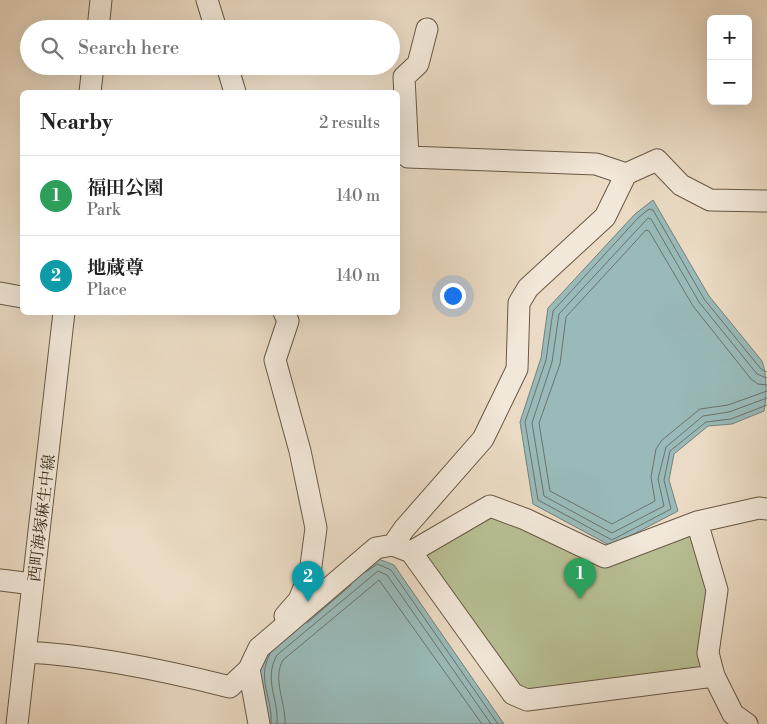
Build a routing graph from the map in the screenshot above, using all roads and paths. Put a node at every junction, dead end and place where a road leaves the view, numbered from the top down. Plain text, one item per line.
1 (101, 0) edge
2 (207, 0) edge
3 (99, 20) edge
4 (213, 20) edge
5 (427, 29) dead end
6 (92, 75) edge
7 (230, 75) edge
8 (90, 90) edge
9 (234, 90) edge
10 (626, 174) junction
11 (767, 201) edge
12 (0, 293) edge
13 (20, 297) edge
14 (64, 315) edge
15 (285, 315) edge
16 (767, 509) edge
17 (697, 522) junction
18 (402, 549) junction
19 (0, 580) edge
20 (33, 584) junction
21 (259, 648) junction
22 (25, 652) junction
23 (250, 668) junction
24 (714, 676) junction
25 (17, 724) edge
26 (258, 724) edge
27 (747, 724) edge

1 - 3 street
2 - 4 street
5 - 10 street
6 - 8 street
7 - 9 street
10 - 11 street
10 - 18 street
12 - 13 street
14 - 20 street, 西町海塚麻生中線
15 - 21 street
16 - 17 street
17 - 18 street
17 - 24 street
18 - 21 street
18 - 24 street
19 - 20 street
20 - 22 street, 西町海塚麻生中線
21 - 23 street
22 - 23 street
22 - 25 street, 西町海塚麻生中線
23 - 26 street
24 - 27 street

